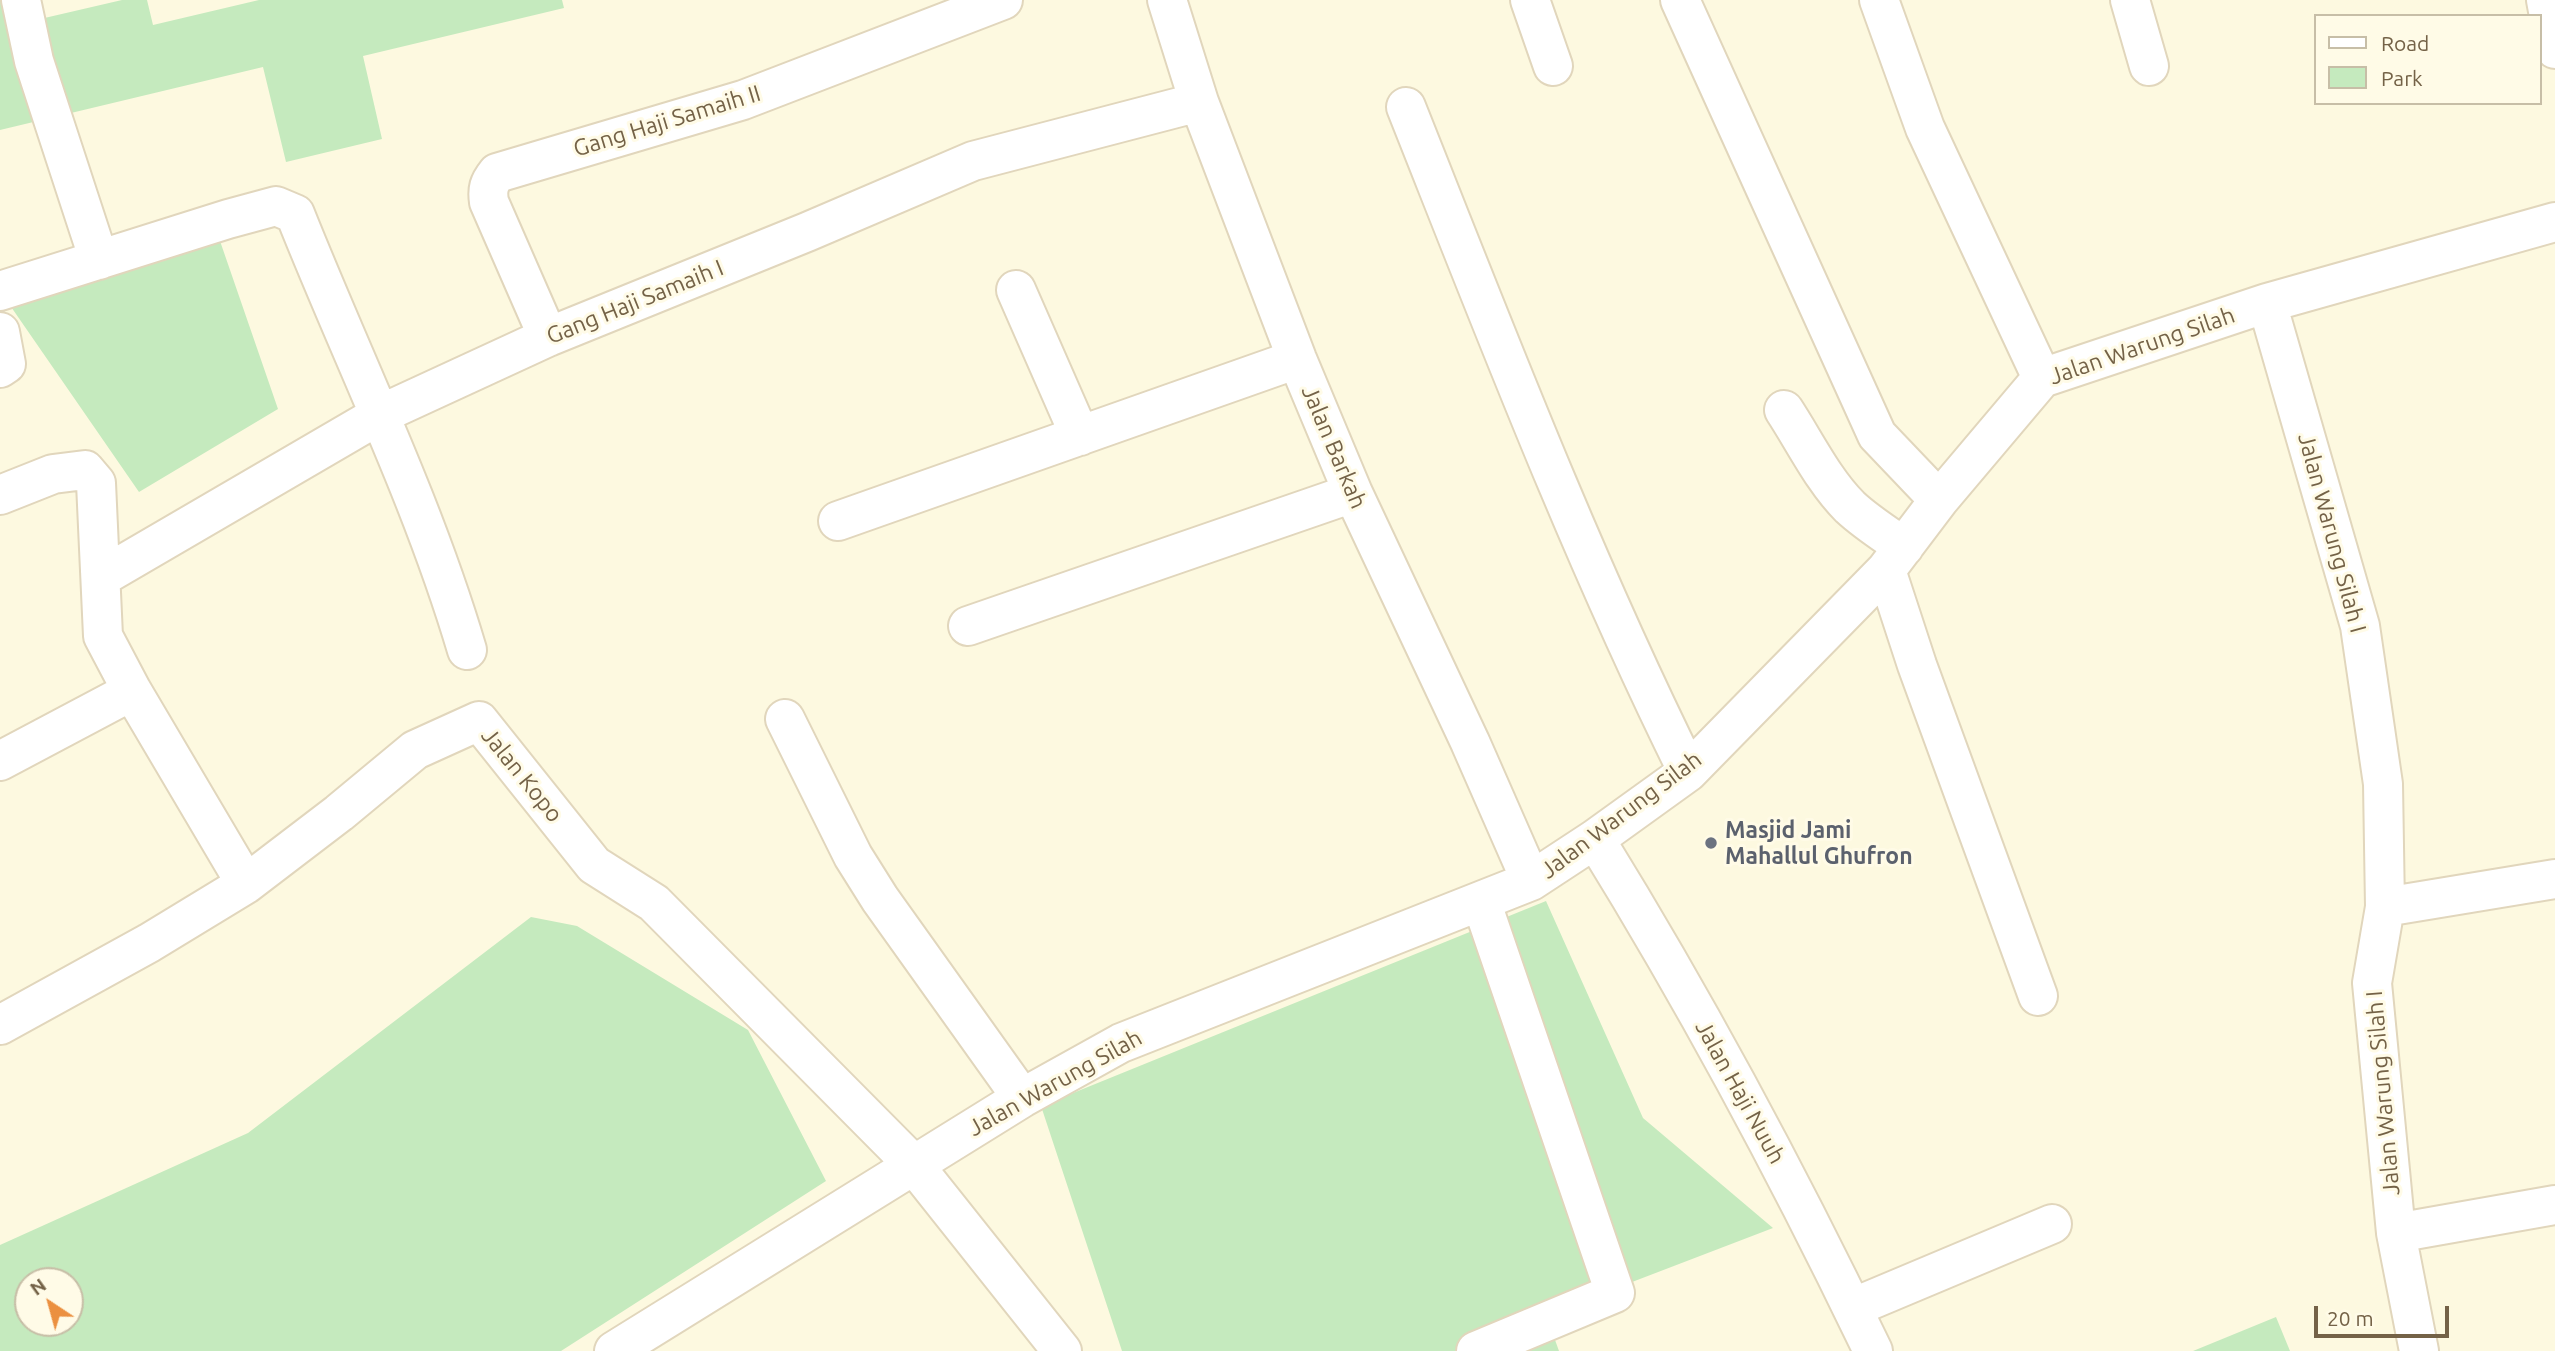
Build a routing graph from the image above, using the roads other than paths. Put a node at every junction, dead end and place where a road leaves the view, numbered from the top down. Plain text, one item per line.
1 (22, 0) edge
2 (1003, 0) edge
3 (1167, 0) edge
4 (1530, 0) edge
5 (1680, 0) edge
6 (1879, 0) edge
7 (2130, 0) edge
8 (2546, 0) edge
9 (2555, 50) edge
10 (1553, 65) dead end
11 (2149, 66) dead end
12 (1199, 102) junction
13 (1406, 107) dead end
14 (2555, 222) edge
15 (99, 260) junction
16 (1016, 290) dead end
17 (0, 291) edge
18 (2267, 303) junction
19 (0, 332) edge
20 (548, 338) junction
21 (1297, 359) junction
22 (0, 368) edge
23 (2042, 378) junction
24 (1784, 410) dead end
25 (381, 414) junction
26 (1080, 436) junction
27 (1353, 493) junction
28 (0, 495) edge
29 (1939, 500) junction
30 (838, 521) dead end
31 (1895, 559) junction
32 (100, 572) junction
33 (968, 626) dead end
34 (467, 650) dead end
35 (132, 691) junction
36 (785, 719) dead end
37 (0, 761) edge
38 (1688, 772) junction
39 (1595, 839) junction
40 (2555, 879) edge
41 (1531, 881) junction
42 (246, 884) junction
43 (1481, 901) junction
44 (2385, 906) junction
45 (2038, 996) dead end
46 (0, 1026) edge
47 (1022, 1098) junction
48 (914, 1164) junction
49 (2555, 1205) edge
50 (2052, 1224) dead end
51 (2396, 1233) junction
52 (1852, 1308) junction
53 (614, 1351) edge
54 (1062, 1351) edge
55 (1476, 1351) edge
56 (1873, 1351) edge
57 (2418, 1351) edge

1 - 15 street
2 - 20 street, Gang Haji Samaih II
3 - 12 street, Jalan Barkah
4 - 10 street
5 - 29 street
6 - 23 street
7 - 11 street
8 - 9 street
12 - 20 street, Gang Haji Samaih I
12 - 21 street, Jalan Barkah
13 - 38 street
14 - 18 street, Jalan Warung Silah
15 - 17 street
15 - 25 street
16 - 26 street
18 - 23 street, Jalan Warung Silah
18 - 44 street, Jalan Warung Silah I
19 - 22 street
20 - 25 street, Gang Haji Samaih I
21 - 26 street
21 - 27 street, Jalan Barkah
23 - 29 street, Jalan Warung Silah
24 - 31 street
25 - 32 street, Gang Haji Samaih I
25 - 34 street
26 - 30 street
27 - 33 street
27 - 41 street, Jalan Barkah
28 - 32 street
29 - 31 street, Jalan Warung Silah
31 - 38 street, Jalan Warung Silah
31 - 45 street
32 - 35 street
35 - 37 street
35 - 42 street
36 - 47 street
38 - 39 street, Jalan Warung Silah
39 - 41 street, Jalan Warung Silah
39 - 52 street, Jalan Haji Nuuh
40 - 44 street
41 - 43 street, Jalan Warung Silah
42 - 46 street, Jalan Kopo
42 - 48 street, Jalan Kopo
43 - 47 street, Jalan Warung Silah
43 - 55 street
44 - 51 street, Jalan Warung Silah I
47 - 48 street, Jalan Warung Silah
48 - 53 street, Jalan Warung Silah
48 - 54 street
49 - 51 street
50 - 52 street
51 - 57 street, Jalan Warung Silah I
52 - 56 street, Jalan Haji Nuuh

